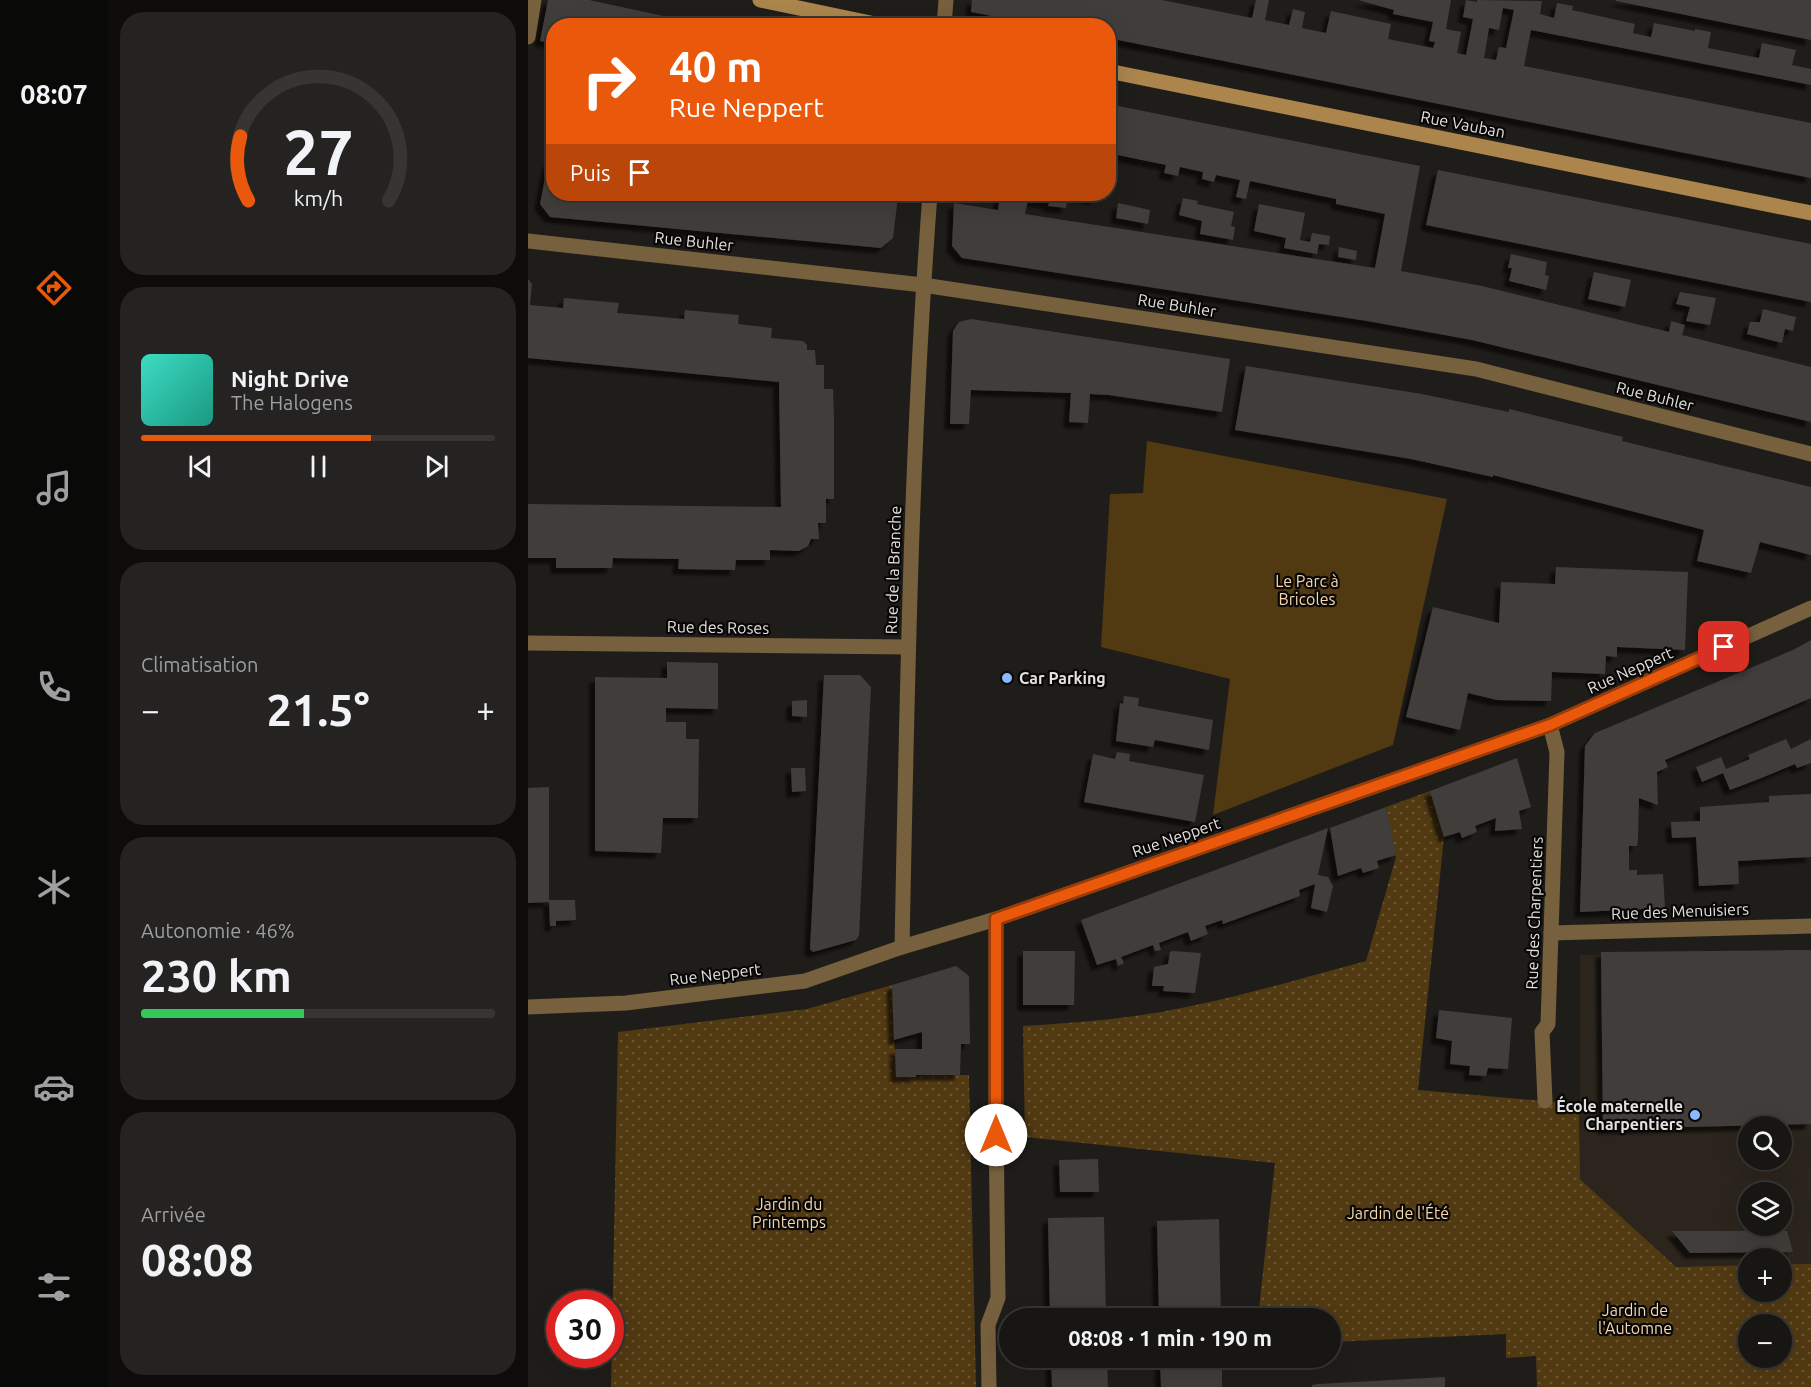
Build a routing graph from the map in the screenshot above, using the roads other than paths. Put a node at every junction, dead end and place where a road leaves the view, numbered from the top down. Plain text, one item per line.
1 (534, 0) edge
2 (760, 0) edge
3 (946, 0) edge
4 (847, 18) edge
5 (945, 18) edge
6 (528, 37) edge
7 (1116, 73) edge
8 (929, 201) edge
9 (1811, 213) edge
10 (528, 241) edge
11 (923, 285) junction
12 (1811, 454) edge
13 (1811, 608) edge
14 (528, 643) edge
15 (908, 647) junction
16 (1550, 725) junction
17 (996, 919) junction
18 (1811, 926) edge
19 (1551, 933) junction
20 (902, 948) junction
21 (528, 1007) edge
22 (1545, 1101) dead end
23 (989, 1387) edge

1 - 6 street
2 - 4 main road
3 - 5 street
7 - 9 main road, Rue Vauban
8 - 11 street, Rue de la Branche
10 - 11 street, Rue Buhler
11 - 12 street, Rue Buhler
11 - 15 street, Rue de la Branche
13 - 16 street, Rue Neppert
14 - 15 street, Rue des Roses
15 - 20 street, Rue de la Branche
16 - 17 street, Rue Neppert
16 - 19 street, Rue des Charpentiers
17 - 20 street, Rue Neppert
17 - 23 street
18 - 19 street, Rue des Menuisiers
19 - 22 street, Rue des Charpentiers
20 - 21 street, Rue Neppert

